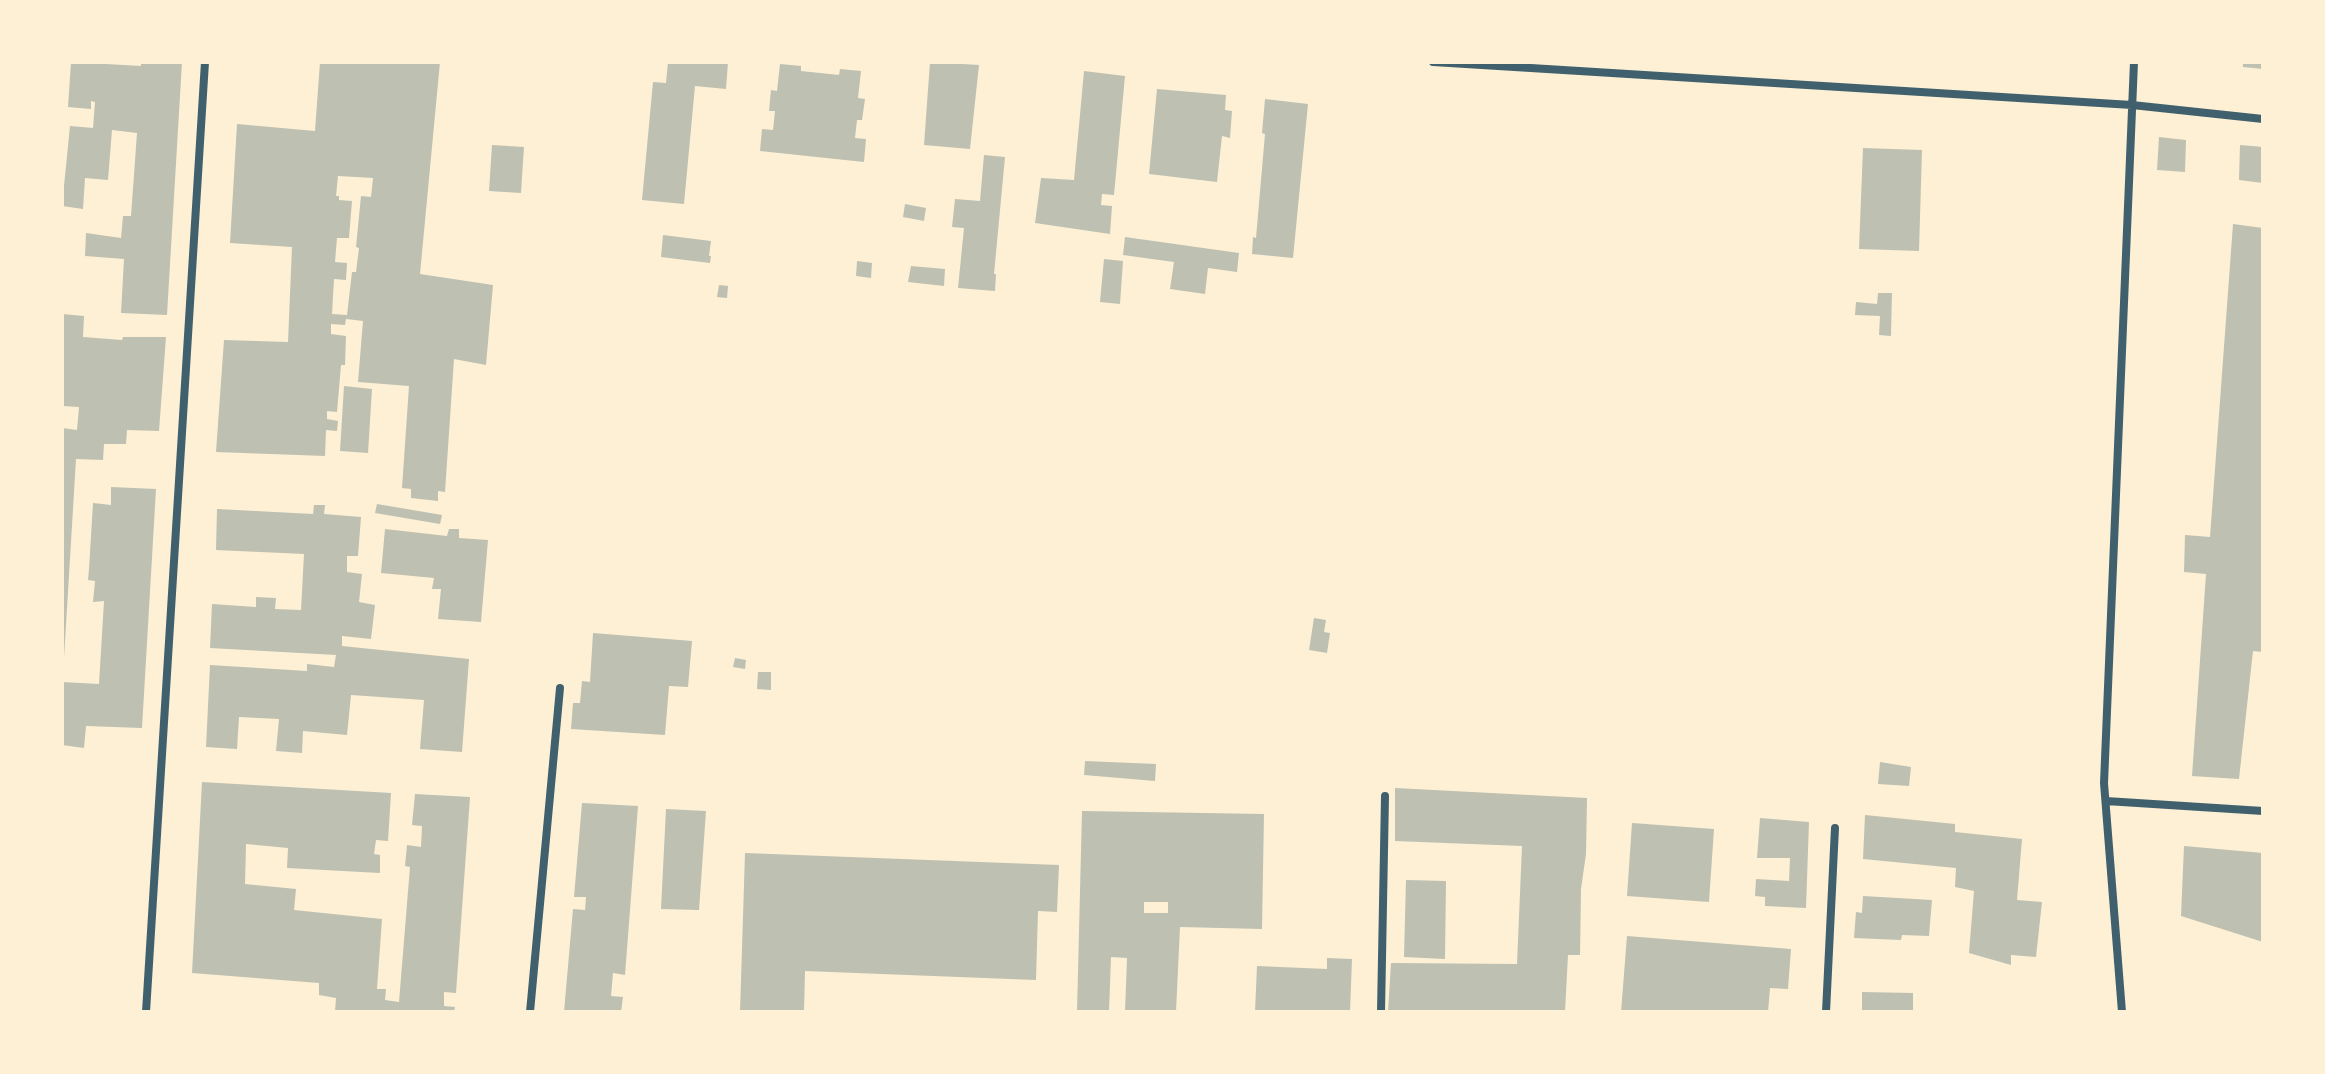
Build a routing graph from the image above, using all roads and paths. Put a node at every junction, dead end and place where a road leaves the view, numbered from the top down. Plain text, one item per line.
1 (205, 62) edge
2 (1433, 62) edge
3 (2134, 62) edge
4 (2132, 105) junction
5 (2263, 119) edge
6 (560, 688) dead end
7 (1385, 796) dead end
8 (2106, 801) junction
9 (2263, 811) edge
10 (1835, 828) dead end
11 (146, 1012) edge
12 (530, 1012) edge
13 (1381, 1012) edge
14 (1826, 1012) edge
15 (2122, 1012) edge

1 - 11 street
2 - 4 street
3 - 4 street
4 - 5 street
4 - 8 street
6 - 12 street
7 - 13 street
8 - 9 street
8 - 15 street
10 - 14 street

